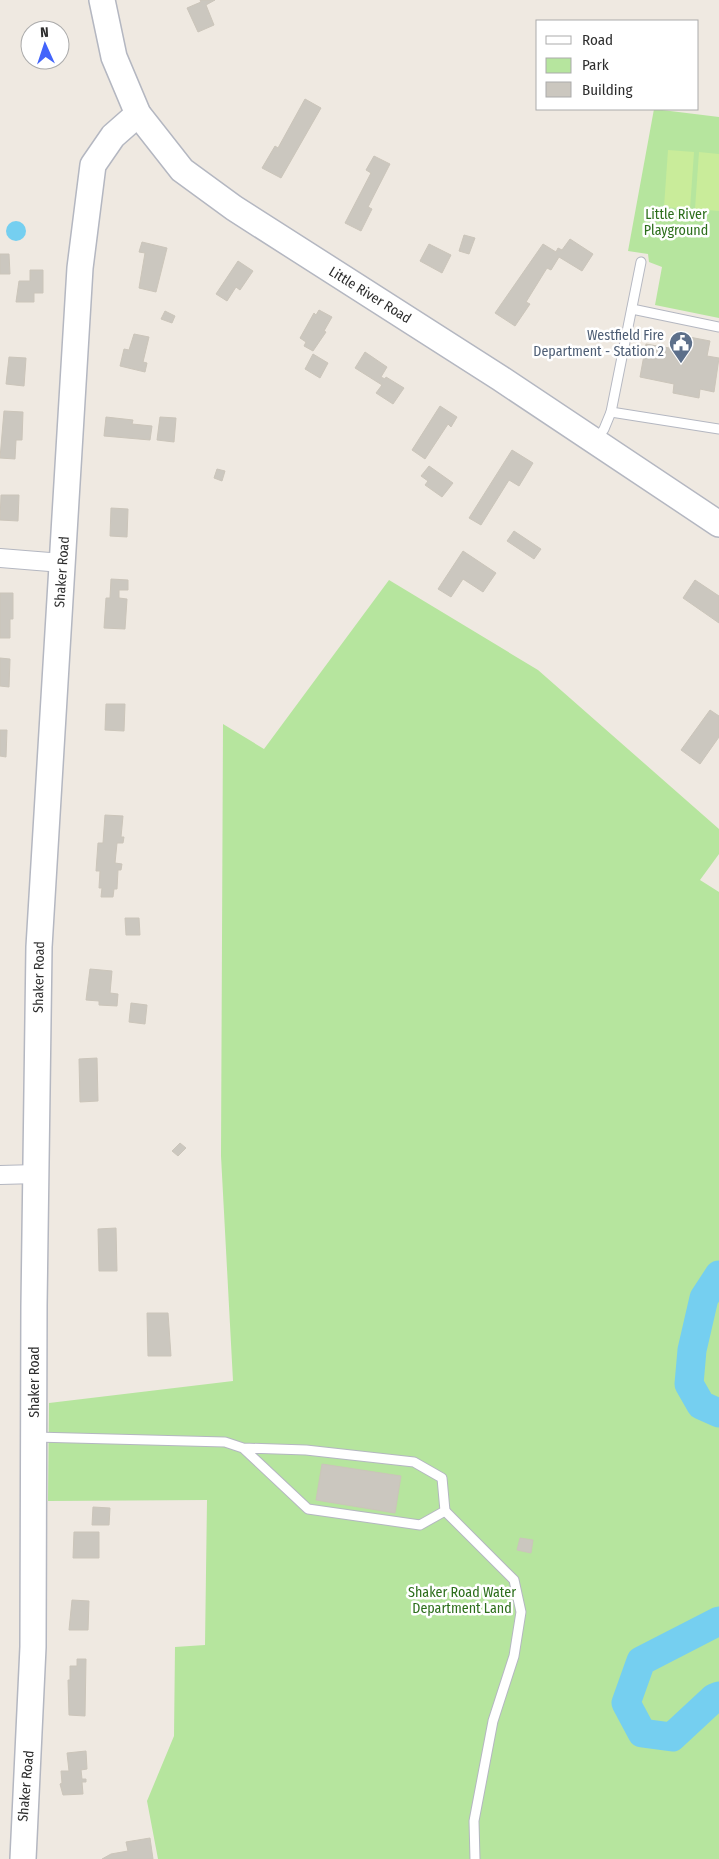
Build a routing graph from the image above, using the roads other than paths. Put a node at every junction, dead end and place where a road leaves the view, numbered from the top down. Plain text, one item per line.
1 (102, 0) edge
2 (138, 114) junction
3 (641, 262) dead end
4 (632, 309) junction
5 (719, 327) edge
6 (611, 412) junction
7 (719, 429) edge
8 (596, 441) junction
9 (719, 524) edge
10 (0, 558) edge
11 (62, 563) junction
12 (37, 1174) junction
13 (0, 1175) edge
14 (34, 1437) junction
15 (243, 1448) junction
16 (446, 1511) junction
17 (22, 1859) edge
18 (475, 1859) edge

1 - 2 street, Little River Road
2 - 8 street, Little River Road
2 - 11 street, Shaker Road
3 - 4 lane
4 - 5 lane
4 - 6 lane
6 - 7 lane
6 - 8 lane
8 - 9 street, Little River Road
10 - 11 street
11 - 12 street, Shaker Road
12 - 13 street
12 - 14 street, Shaker Road
14 - 15 lane
14 - 17 street, Shaker Road
15 - 16 lane
15 - 16 lane
16 - 18 lane

